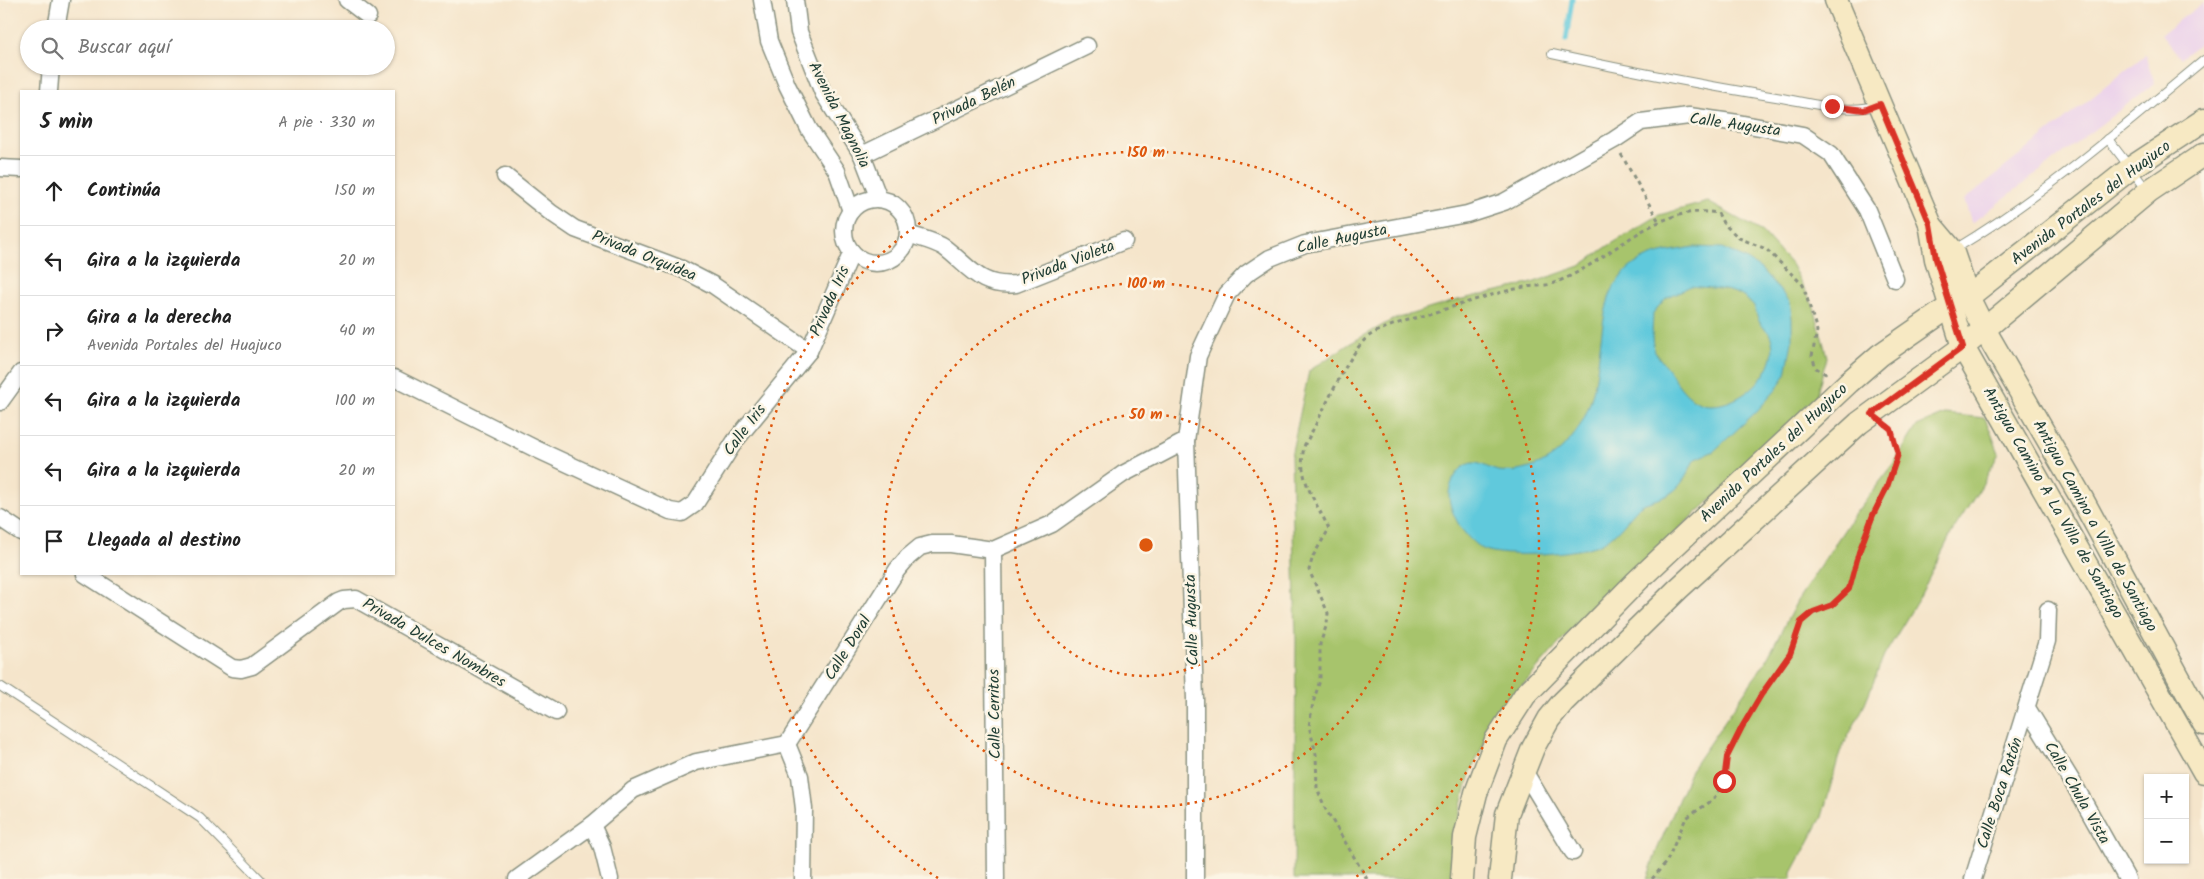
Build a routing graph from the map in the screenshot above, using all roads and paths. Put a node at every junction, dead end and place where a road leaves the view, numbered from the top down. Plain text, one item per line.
1 (61, 0) edge
2 (347, 0) edge
3 (762, 0) edge
4 (795, 0) edge
5 (1843, 4) edge
6 (368, 16) dead end
7 (58, 20) edge
8 (1087, 46) dead end
9 (1552, 54) dead end
10 (2204, 60) edge
11 (50, 75) edge
12 (49, 90) edge
13 (1880, 104) junction
14 (2204, 120) edge
15 (2108, 139) junction
16 (1614, 140) junction
17 (2204, 154) edge
18 (862, 155) junction
19 (0, 168) edge
20 (2131, 168) junction
21 (20, 170) edge
22 (505, 176) dead end
23 (2148, 191) junction
24 (880, 199) junction
25 (851, 211) junction
26 (1658, 220) junction
27 (908, 234) junction
28 (1124, 241) dead end
29 (852, 252) junction
30 (1944, 255) junction
31 (1896, 279) dead end
32 (1960, 301) junction
33 (1984, 329) junction
34 (1963, 347) junction
35 (809, 351) junction
36 (20, 374) edge
37 (395, 378) edge
38 (1847, 386) junction
39 (0, 402) edge
40 (1872, 414) junction
41 (1186, 441) junction
42 (0, 518) edge
43 (20, 531) edge
44 (993, 550) junction
45 (87, 575) edge
46 (2048, 610) dead end
47 (0, 686) edge
48 (2027, 708) junction
49 (556, 712) dead end
50 (2204, 724) edge
51 (787, 744) junction
52 (1524, 770) junction
53 (2204, 772) edge
54 (592, 825) junction
55 (1574, 852) dead end
56 (260, 879) edge
57 (517, 879) edge
58 (610, 879) edge
59 (804, 879) edge
60 (996, 879) edge
61 (1195, 879) edge
62 (1367, 879) edge
63 (1462, 879) edge
64 (1500, 879) edge
65 (1652, 879) edge
66 (1973, 879) edge
67 (2127, 879) edge

1 - 7 street
2 - 6 street
3 - 25 street, Avenida Magnolia
4 - 18 street, Avenida Magnolia
5 - 13 street, Antiguo Camino A La Villa de Santiago
8 - 18 street, Privada Belén
9 - 13 lane
10 - 15 lane
11 - 12 street
13 - 30 street, Antiguo Camino A La Villa de Santiago
14 - 20 street, Avenida Portales del Huajuco
15 - 20 lane
15 - 30 lane
16 - 26 path
16 - 31 street, Calle Augusta
16 - 41 street, Calle Augusta
17 - 23 street, Avenida Portales del Huajuco
18 - 24 street, Avenida Magnolia
19 - 21 street
20 - 23 lane
20 - 32 street, Avenida Portales del Huajuco
22 - 35 street, Privada Orquídea
23 - 33 street, Avenida Portales del Huajuco
24 - 25 street
24 - 27 street
25 - 29 street
26 - 38 path
26 - 62 path
27 - 28 street, Privada Violeta
27 - 29 street
29 - 35 street, Privada Iris
30 - 32 street, Antiguo Camino A La Villa de Santiago
32 - 33 street, Antiguo Camino A La Villa de Santiago
32 - 34 street, Antiguo Camino A La Villa de Santiago
32 - 38 street, Avenida Portales del Huajuco
33 - 34 street, Avenida Portales del Huajuco
33 - 50 street, Antiguo Camino a Villa de Santiago
34 - 40 street, Avenida Portales del Huajuco
34 - 53 street, Antiguo Camino A La Villa de Santiago
35 - 37 street, Calle Iris
36 - 39 street
38 - 40 street
38 - 63 street, Avenida Portales del Huajuco
40 - 52 street, Avenida Portales del Huajuco
40 - 65 path
41 - 44 street
41 - 61 street, Calle Augusta
42 - 43 street
44 - 51 street, Calle Doral
44 - 60 street, Calle Cerritos
45 - 49 street, Privada Dulces Nombres
46 - 48 street, Calle Boca Ratón
47 - 56 lane
48 - 66 street, Calle Boca Ratón
48 - 67 street, Calle Chula Vista
51 - 54 street
51 - 59 street
52 - 55 street
52 - 64 street, Avenida Portales del Huajuco
54 - 57 street
54 - 58 street

